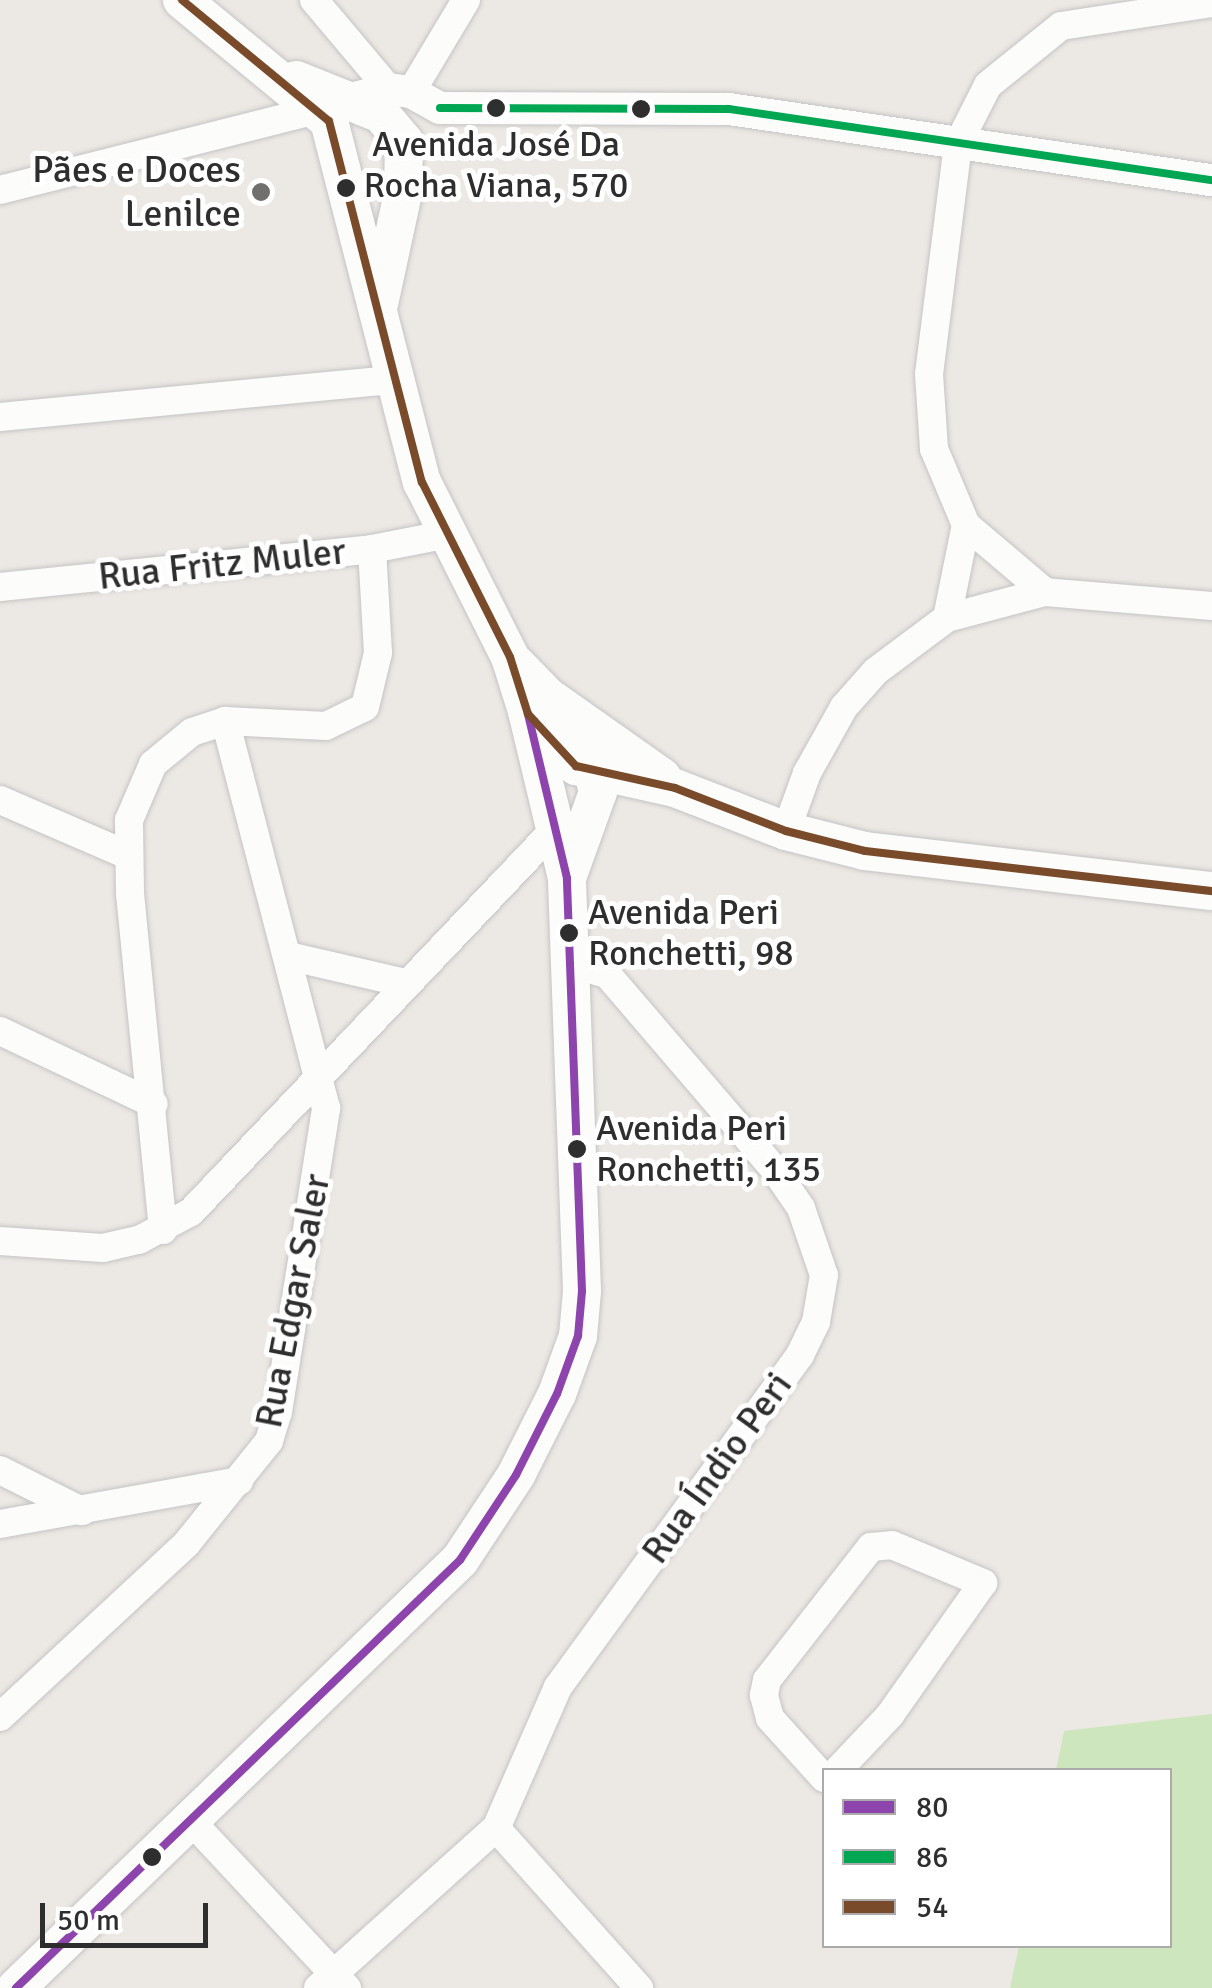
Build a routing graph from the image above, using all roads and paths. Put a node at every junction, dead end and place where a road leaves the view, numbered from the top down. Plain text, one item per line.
1 (182, 0) edge
2 (314, 0) edge
3 (466, 0) edge
4 (1212, 3) edge
5 (400, 90) junction
6 (334, 104) junction
7 (440, 108) junction
8 (958, 144) junction
9 (403, 150) junction
10 (341, 169) junction
11 (1212, 180) edge
12 (0, 190) edge
13 (379, 304) junction
14 (393, 380) junction
15 (0, 416) edge
16 (966, 525) junction
17 (444, 535) junction
18 (372, 549) junction
19 (0, 588) edge
20 (1045, 592) junction
21 (1212, 606) edge
22 (947, 618) junction
23 (538, 705) junction
24 (225, 722) junction
25 (595, 759) junction
26 (0, 800) edge
27 (552, 832) junction
28 (786, 832) junction
29 (128, 855) junction
30 (567, 878) junction
31 (1212, 891) edge
32 (288, 956) junction
33 (570, 963) junction
34 (404, 983) junction
35 (0, 1031) edge
36 (322, 1077) junction
37 (154, 1104) junction
38 (163, 1230) junction
39 (0, 1240) edge
40 (0, 1470) edge
41 (239, 1481) junction
42 (82, 1510) junction
43 (0, 1524) edge
44 (0, 1717) edge
45 (840, 1768) edge
46 (822, 1776) edge
47 (192, 1823) junction
48 (496, 1828) junction
49 (334, 1982) edge
50 (16, 1988) edge
51 (638, 1988) edge

1 - 6 main road
2 - 5 street
3 - 5 street
4 - 8 street
5 - 6 street
5 - 7 street
6 - 9 main road
6 - 10 main road
6 - 12 street
7 - 8 street
7 - 9 street
8 - 11 street
8 - 16 street
9 - 10 main road
9 - 13 main road
10 - 13 main road
13 - 14 main road
14 - 15 street
14 - 17 main road
16 - 20 street
16 - 22 street
17 - 18 street, Rua Fritz Muler
17 - 23 main road
18 - 19 street, Rua Fritz Muler
18 - 24 street
20 - 21 street
20 - 22 street
22 - 28 street
23 - 25 main road
23 - 25 main road
23 - 27 main road
24 - 29 street
24 - 32 street, Rua Edgar Saler
25 - 27 main road
25 - 28 main road
25 - 30 main road
26 - 29 street
27 - 30 main road
27 - 34 street
28 - 31 main road
29 - 37 street
30 - 33 main road
32 - 34 street
32 - 36 street, Rua Edgar Saler
33 - 47 main road
33 - 48 street, Rua Índio Peri
34 - 36 street
35 - 37 street
36 - 38 street
36 - 41 street, Rua Edgar Saler
37 - 38 street
38 - 39 street
40 - 42 street
41 - 42 street
41 - 44 street, Rua Edgar Saler
42 - 43 street
45 - 46 street
47 - 49 street
47 - 50 main road
48 - 49 street
48 - 51 street

